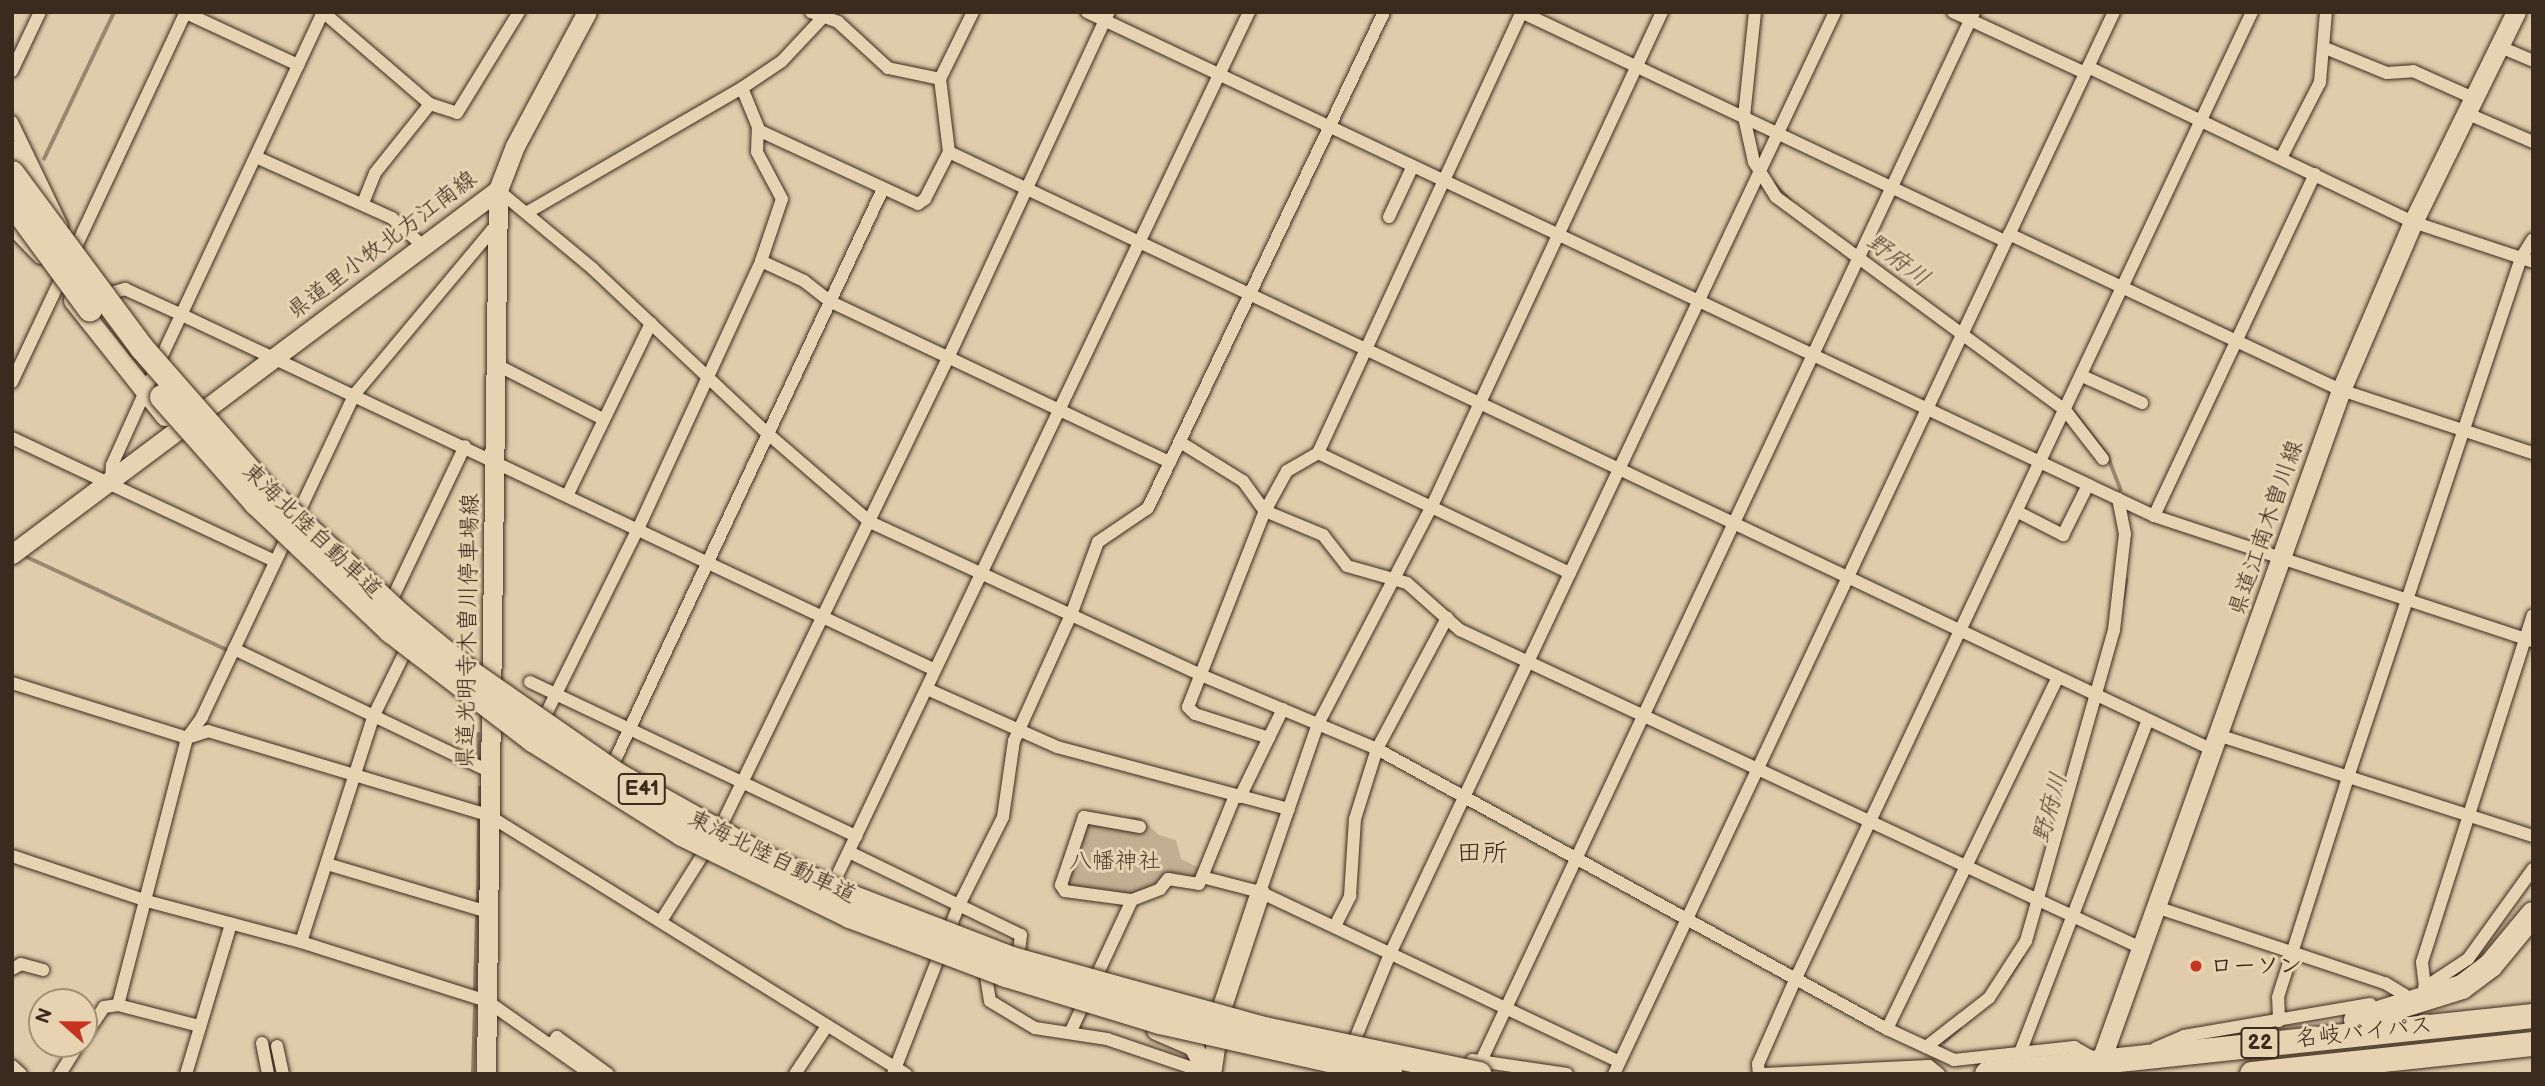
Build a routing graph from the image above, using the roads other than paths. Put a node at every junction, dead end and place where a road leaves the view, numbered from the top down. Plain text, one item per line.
1 (40, 12) edge
2 (185, 12) edge
3 (519, 12) edge
4 (587, 12) edge
5 (811, 12) edge
6 (973, 12) edge
7 (1087, 12) edge
8 (1249, 12) edge
9 (1384, 12) edge
10 (1522, 12) edge
11 (1662, 12) edge
12 (1755, 12) edge
13 (1835, 12) edge
14 (1953, 12) edge
15 (2114, 12) edge
16 (2252, 12) edge
17 (2326, 12) edge
18 (2515, 13) edge
19 (826, 15) edge
20 (1972, 16) edge
21 (1107, 17) edge
22 (2498, 46) junction
23 (2325, 48) junction
24 (2533, 61) edge
25 (298, 65) junction
26 (1636, 67) junction
27 (2086, 70) junction
28 (12, 71) edge
29 (1220, 75) junction
30 (940, 79) junction
31 (742, 88) junction
32 (430, 104) junction
33 (2469, 106) junction
34 (1748, 119) junction
35 (2202, 121) junction
36 (12, 122) edge
37 (1331, 129) junction
38 (758, 130) junction
39 (1778, 134) junction
40 (2533, 142) edge
41 (12, 150) edge
42 (949, 152) junction
43 (256, 156) junction
44 (2281, 158) junction
45 (1412, 168) junction
46 (1761, 169) junction
47 (12, 173) edge
48 (2315, 174) junction
49 (1444, 183) junction
50 (1892, 187) junction
51 (1024, 188) junction
52 (498, 190) junction
53 (882, 191) junction
54 (363, 203) junction
55 (12, 204) edge
56 (528, 212) junction
57 (1389, 217) dead end
58 (2413, 222) junction
59 (12, 229) edge
60 (64, 229) junction
61 (498, 230) junction
62 (1558, 234) junction
63 (2007, 237) junction
64 (2533, 239) edge
65 (1141, 243) junction
66 (421, 244) junction
67 (76, 246) junction
68 (1859, 255) junction
69 (2527, 260) edge
70 (43, 261) junction
71 (761, 261) junction
72 (59, 283) junction
73 (2123, 288) junction
74 (111, 293) junction
75 (1252, 296) junction
76 (1699, 301) junction
77 (831, 302) junction
78 (183, 315) junction
79 (651, 323) junction
80 (1963, 331) junction
81 (2237, 340) junction
82 (1366, 351) junction
83 (1811, 354) junction
84 (162, 356) junction
85 (949, 356) junction
86 (273, 357) junction
87 (497, 365) junction
88 (706, 375) junction
89 (2082, 376) junction
90 (12, 382) edge
91 (2341, 390) junction
92 (145, 392) junction
93 (354, 394) junction
94 (2142, 403) dead end
95 (1479, 404) junction
96 (2067, 407) junction
97 (204, 408) junction
98 (1926, 409) junction
99 (1062, 411) junction
100 (603, 419) junction
101 (176, 428) junction
102 (2465, 430) junction
103 (768, 434) junction
104 (12, 438) edge
105 (1180, 442) junction
106 (465, 446) junction
107 (1318, 453) junction
108 (2533, 453) edge
109 (2103, 459) dead end
110 (496, 461) junction
111 (1170, 461) junction
112 (2041, 463) junction
113 (1618, 471) junction
114 (108, 480) junction
115 (2088, 485) junction
116 (568, 494) junction
117 (2118, 499) junction
118 (1431, 508) junction
119 (299, 510) junction
120 (1265, 511) junction
121 (2018, 512) junction
122 (2154, 516) junction
123 (870, 522) junction
124 (1731, 524) junction
125 (638, 529) junction
126 (279, 552) junction
127 (12, 554) edge
128 (2282, 559) junction
129 (710, 562) junction
130 (1570, 573) junction
131 (982, 576) junction
132 (1846, 578) junction
133 (1395, 580) junction
134 (393, 597) junction
135 (2406, 600) junction
136 (1071, 615) junction
137 (2533, 615) edge
138 (821, 616) junction
139 (1447, 618) junction
140 (1962, 632) junction
141 (2529, 640) edge
142 (234, 649) junction
143 (404, 654) junction
144 (1529, 661) junction
145 (935, 670) junction
146 (1201, 675) junction
147 (491, 677) junction
148 (2058, 677) junction
149 (530, 682) dead end
150 (12, 684) edge
151 (927, 688) junction
152 (556, 694) junction
153 (2100, 697) junction
154 (1283, 709) junction
155 (1643, 714) junction
156 (374, 716) junction
157 (545, 716) junction
158 (490, 720) junction
159 (2148, 720) junction
160 (1318, 724) junction
161 (630, 730) junction
162 (1019, 733) junction
163 (187, 738) junction
164 (1269, 738) junction
165 (2215, 743) junction
166 (1377, 749) junction
167 (614, 762) junction
168 (1757, 768) junction
169 (489, 771) junction
170 (355, 775) junction
171 (2348, 776) junction
172 (743, 782) junction
173 (1238, 796) junction
174 (1467, 796) junction
175 (1289, 808) junction
176 (488, 815) junction
177 (2470, 816) junction
178 (1872, 821) junction
179 (722, 824) junction
180 (1140, 827) dead end
181 (856, 836) junction
182 (2533, 836) edge
183 (849, 852) junction
184 (12, 856) edge
185 (704, 856) junction
186 (1576, 856) junction
187 (327, 864) junction
188 (1968, 866) junction
189 (2533, 869) edge
190 (1202, 877) junction
191 (835, 880) junction
192 (1260, 892) junction
193 (148, 901) junction
194 (1132, 901) junction
195 (2041, 901) junction
196 (958, 905) junction
197 (2156, 907) junction
198 (488, 912) junction
199 (2533, 914) edge
200 (1687, 916) junction
201 (2075, 917) junction
202 (662, 921) junction
203 (232, 924) junction
204 (1335, 926) junction
205 (949, 927) junction
206 (301, 942) junction
207 (2141, 948) junction
208 (1019, 951) junction
209 (2293, 953) junction
210 (1390, 954) junction
211 (937, 960) junction
212 (12, 969) edge
213 (43, 970) dead end
214 (1098, 974) junction
215 (986, 976) junction
216 (1796, 978) junction
217 (2425, 987) junction
218 (2405, 995) junction
219 (487, 1001) junction
220 (118, 1005) junction
221 (1504, 1007) junction
222 (1082, 1008) junction
223 (1221, 1009) junction
224 (98, 1016) edge
225 (2533, 1016) edge
226 (2279, 1021) junction
227 (199, 1026) junction
228 (827, 1026) junction
229 (1887, 1029) junction
230 (1070, 1033) junction
231 (1216, 1039) junction
232 (1353, 1039) junction
233 (262, 1043) dead end
234 (2533, 1044) edge
235 (551, 1045) junction
236 (277, 1046) dead end
237 (1926, 1047) junction
238 (2214, 1047) junction
239 (2020, 1053) junction
240 (2533, 1057) edge
241 (70, 1058) edge
242 (2133, 1058) junction
243 (12, 1066) edge
244 (1616, 1068) edge
245 (2098, 1068) edge
246 (2305, 1068) junction
247 (1478, 1070) edge
248 (898, 1072) edge
249 (1339, 1073) edge
250 (21, 1074) edge
251 (60, 1074) edge
252 (186, 1074) edge
253 (268, 1074) edge
254 (283, 1074) edge
255 (486, 1074) edge
256 (591, 1074) edge
257 (608, 1074) edge
258 (796, 1074) edge
259 (1209, 1074) edge
260 (1390, 1074) edge
261 (1567, 1074) edge
262 (1759, 1074) edge
263 (1765, 1074) edge
264 (1939, 1074) edge
265 (1987, 1074) edge
266 (2252, 1074) edge

1 - 28 street
2 - 25 street
2 - 67 street
3 - 32 street
4 - 52 street, 県道里小牧北方江南線
5 - 19 street
6 - 30 street
7 - 21 street
8 - 29 street
9 - 37 street
10 - 26 street
10 - 49 street
11 - 26 street
12 - 34 street
13 - 39 street
14 - 20 street
15 - 27 street
16 - 35 street
17 - 23 street
18 - 22 street, 県道江南木曽川線
19 - 30 street
19 - 31 street
20 - 27 street
20 - 50 street
21 - 29 street
21 - 51 street
22 - 24 street
22 - 33 street, 県道江南木曽川線
23 - 33 street
23 - 44 street
25 - 32 street
25 - 43 street
26 - 34 street
26 - 62 street
27 - 35 street
27 - 63 street
29 - 37 street
29 - 65 street
30 - 42 street
31 - 38 street
31 - 56 street
32 - 54 street
33 - 40 street
33 - 58 street, 県道江南木曽川線
34 - 39 street
34 - 46 street
35 - 44 street
35 - 73 street
36 - 60 street
37 - 45 street
37 - 75 street
38 - 53 street
38 - 71 street
39 - 46 street
39 - 50 street
41 - 60 street
42 - 51 street
42 - 53 street
43 - 54 street
43 - 78 street
44 - 48 street
45 - 49 street
45 - 57 street
46 - 68 street
46 - 76 street
47 - 247 highway, 東海北陸自動車道 / E41, bridge
48 - 58 street
48 - 81 street
49 - 62 street
49 - 82 street
50 - 63 street
50 - 68 street
51 - 65 street
51 - 85 street
52 - 56 street
52 - 61 street, 県道光明寺木曽川停車場線
52 - 66 street, 県道里小牧北方江南線
53 - 77 street
54 - 66 street
55 - 70 street
55 - 260 highway, 東海北陸自動車道 / E41, bridge
56 - 79 street
58 - 69 street
58 - 91 street, 県道江南木曽川線
59 - 70 street
60 - 67 street
61 - 87 street, 県道光明寺木曽川停車場線
61 - 93 street
62 - 76 street
62 - 95 street
63 - 73 street
63 - 80 street
64 - 69 street
65 - 75 street
65 - 99 street
66 - 86 street, 県道里小牧北方江南線
67 - 72 street
67 - 74 street
68 - 80 street
68 - 83 street
69 - 102 street
70 - 72 street
71 - 77 street
71 - 88 street
72 - 90 street
72 - 92 street
73 - 81 street
73 - 89 street
74 - 78 street
74 - 84 street
75 - 82 street
75 - 105 street
76 - 83 street
76 - 113 street
77 - 85 street
77 - 103 street
78 - 84 street
78 - 86 street
79 - 88 street
79 - 100 street
80 - 96 street
80 - 98 street
81 - 91 street
81 - 122 street
82 - 95 street
82 - 107 street
83 - 98 street
83 - 124 street
84 - 92 street
84 - 97 street
85 - 99 street
85 - 123 street
86 - 93 street
86 - 97 street, 県道里小牧北方江南線
87 - 100 street
87 - 110 street, 県道光明寺木曽川停車場線
88 - 103 street
88 - 125 street
89 - 94 street
89 - 96 street
91 - 102 street
91 - 128 street, 県道江南木曽川線
92 - 101 street
92 - 114 street
93 - 106 street
93 - 119 street
95 - 113 street
95 - 118 street
96 - 109 street
96 - 112 street
97 - 101 street, 県道里小牧北方江南線
97 - 119 street
98 - 112 street
98 - 132 street
99 - 111 street
99 - 131 street
100 - 116 street
101 - 114 street, 県道里小牧北方江南線
101 - 126 street
102 - 108 street
102 - 135 street
103 - 123 street
103 - 129 street
104 - 114 street
105 - 111 street
105 - 120 street
106 - 110 street
106 - 134 street
107 - 118 street
107 - 120 street
110 - 116 street
110 - 147 street, 県道光明寺木曽川停車場線
111 - 136 street
112 - 115 street
112 - 121 street
113 - 124 street
113 - 130 street
114 - 126 street
114 - 127 street, 県道里小牧北方江南線
115 - 117 street
115 - 121 street
116 - 125 street
117 - 122 street
117 - 153 street
118 - 130 street
118 - 133 street
119 - 126 street
119 - 134 street
120 - 133 street
120 - 146 street
121 - 140 street
122 - 128 street
123 - 131 street
123 - 138 street
124 - 132 street
124 - 155 street
125 - 129 street
125 - 152 street
126 - 142 street
126 - 143 street
128 - 135 street
128 - 165 street, 県道江南木曽川線
129 - 138 street
129 - 161 street
130 - 144 street
131 - 136 street
131 - 145 street
132 - 140 street
132 - 168 street
133 - 139 street
133 - 160 street
134 - 147 street
135 - 141 street
135 - 171 street
136 - 146 street
136 - 162 street
137 - 141 street
138 - 145 street
138 - 172 street
139 - 144 street
139 - 166 street
140 - 148 street
140 - 178 street
141 - 177 street
142 - 156 street
142 - 163 street
143 - 156 street
143 - 158 street
144 - 155 street
144 - 174 street
145 - 151 street
146 - 154 street
146 - 164 street
147 - 157 street
147 - 158 street, 県道光明寺木曽川停車場線
148 - 153 street
148 - 188 street
149 - 152 street
150 - 163 street
151 - 162 street
151 - 181 street
152 - 157 street
152 - 161 street
153 - 159 street
153 - 195 street
154 - 160 street
154 - 164 street
155 - 168 street
155 - 186 street
156 - 169 street
156 - 170 street
157 - 167 street
158 - 169 street, 県道光明寺木曽川停車場線
158 - 185 street
159 - 165 street
159 - 201 street
160 - 166 street
160 - 175 street
161 - 167 street
161 - 172 street
162 - 173 street
162 - 196 street
163 - 170 street
163 - 193 street
164 - 173 street
165 - 171 street
165 - 197 street, 県道江南木曽川線
166 - 174 street
166 - 204 street
167 - 179 street
168 - 178 street
168 - 200 street
169 - 176 street, 県道光明寺木曽川停車場線
170 - 176 street
170 - 187 street
171 - 177 street
171 - 209 street
172 - 179 street
172 - 181 street
173 - 175 street
173 - 190 street
174 - 186 street
174 - 210 street
175 - 192 street
176 - 198 street, 県道光明寺木曽川停車場線
176 - 202 street
177 - 182 street
177 - 217 street
178 - 188 street
178 - 216 street
179 - 185 street
179 - 191 street
180 - 194 street
181 - 183 street
183 - 191 street
183 - 196 street
184 - 193 street
185 - 202 street
185 - 211 street
186 - 200 street
186 - 221 street
187 - 198 street
187 - 206 street
188 - 195 street
188 - 229 street
189 - 217 street
190 - 192 street
190 - 194 street
191 - 205 street
192 - 204 street
192 - 223 street
193 - 203 street
193 - 220 street
194 - 214 street
195 - 201 street
195 - 237 street
196 - 205 street
196 - 208 street
197 - 207 street, 県道江南木曽川線
197 - 209 street
198 - 219 street, 県道光明寺木曽川停車場線
199 - 238 highway
200 - 216 street
200 - 244 street
201 - 207 street
201 - 239 street
202 - 228 street
203 - 206 street
203 - 227 street
204 - 210 street
205 - 208 street
205 - 211 street
206 - 219 street
207 - 245 street, 県道江南木曽川線
208 - 214 street
209 - 218 street
209 - 226 street
210 - 221 street
210 - 232 street
211 - 215 street
211 - 248 street
212 - 213 street
214 - 222 street
214 - 223 street
215 - 222 street
215 - 230 street
216 - 229 street
216 - 262 street
217 - 218 street
218 - 226 street
219 - 235 street
219 - 255 street, 県道光明寺木曽川停車場線
220 - 224 street
220 - 227 street
221 - 244 street
221 - 247 street
222 - 230 street
222 - 259 street
223 - 231 street
223 - 232 street
225 - 238 highway, 名岐バイパス / 22
226 - 242 street
227 - 252 street
228 - 248 street
228 - 258 street
229 - 237 street
230 - 259 street
231 - 249 street
231 - 259 street
232 - 247 street
232 - 249 street
233 - 253 street
234 - 246 highway, 名岐バイパス / 22
235 - 256 street
235 - 257 street
236 - 254 street
237 - 239 street
238 - 242 highway, 名岐バイパス / 22
239 - 245 street
240 - 246 highway
241 - 251 street
242 - 245 highway, 名岐バイパス / 22
243 - 250 street
245 - 265 highway, 名岐バイパス / 22
246 - 266 highway, 名岐バイパス / 22
247 - 261 street
263 - 264 street

